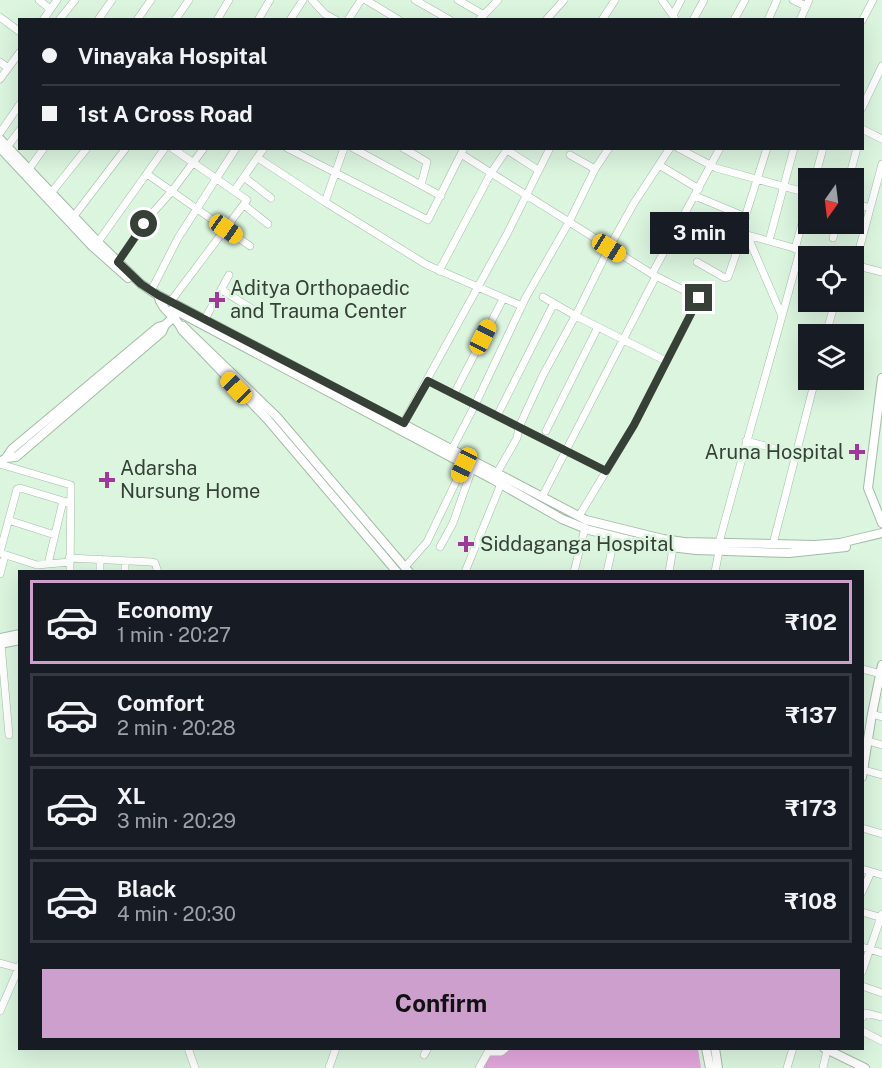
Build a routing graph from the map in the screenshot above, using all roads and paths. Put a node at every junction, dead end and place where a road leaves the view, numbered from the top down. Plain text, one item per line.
1 (39, 0) edge
2 (57, 0) edge
3 (75, 0) edge
4 (112, 0) edge
5 (151, 0) edge
6 (189, 0) edge
7 (229, 0) edge
8 (270, 0) edge
9 (303, 0) edge
10 (312, 0) edge
11 (364, 0) edge
12 (415, 0) edge
13 (458, 0) edge
14 (498, 0) edge
15 (564, 0) edge
16 (615, 0) edge
17 (662, 0) edge
18 (681, 0) edge
19 (704, 0) edge
20 (745, 0) edge
21 (777, 0) edge
22 (794, 0) edge
23 (873, 0) edge
24 (808, 3) edge
25 (50, 9) junction
26 (0, 17) edge
27 (325, 17) edge
28 (481, 17) edge
29 (674, 17) edge
30 (46, 18) edge
31 (61, 18) edge
32 (99, 18) edge
33 (138, 18) edge
34 (177, 18) edge
35 (218, 18) edge
36 (259, 18) edge
37 (291, 18) edge
38 (350, 18) edge
39 (396, 18) edge
40 (446, 18) edge
41 (551, 18) edge
42 (603, 18) edge
43 (694, 18) edge
44 (735, 18) edge
45 (769, 18) edge
46 (801, 18) edge
47 (864, 18) edge
48 (18, 30) edge
49 (18, 55) edge
50 (0, 62) edge
51 (882, 66) edge
52 (8, 68) junction
53 (0, 79) edge
54 (864, 104) edge
55 (18, 107) edge
56 (864, 130) edge
57 (18, 132) edge
58 (0, 133) edge
59 (0, 139) edge
60 (882, 139) edge
61 (4, 147) edge
62 (43, 150) edge
63 (85, 150) edge
64 (124, 150) edge
65 (164, 150) edge
66 (175, 150) edge
67 (203, 150) edge
68 (235, 150) edge
69 (263, 150) edge
70 (291, 150) edge
71 (343, 150) edge
72 (357, 150) edge
73 (406, 150) edge
74 (507, 150) edge
75 (509, 150) edge
76 (549, 150) edge
77 (608, 150) edge
78 (669, 150) edge
79 (682, 150) edge
80 (719, 150) edge
81 (766, 150) edge
82 (794, 150) edge
83 (822, 150) edge
84 (856, 150) edge
85 (463, 151) edge
86 (570, 155) dead end
87 (258, 158) junction
88 (194, 162) junction
89 (882, 164) edge
90 (659, 165) junction
91 (712, 166) junction
92 (818, 168) edge
93 (851, 168) edge
94 (29, 169) junction
95 (595, 169) junction
96 (538, 170) junction
97 (336, 173) junction
98 (491, 173) junction
99 (147, 174) junction
100 (244, 177) junction
101 (216, 179) junction
102 (758, 179) junction
103 (421, 185) junction
104 (785, 186) junction
105 (798, 190) edge
106 (172, 191) junction
107 (234, 191) junction
108 (51, 193) junction
109 (697, 193) junction
110 (525, 195) junction
111 (441, 196) junction
112 (271, 198) dead end
113 (325, 202) junction
114 (244, 205) junction
115 (864, 206) edge
116 (870, 208) junction
117 (197, 209) junction
118 (746, 217) junction
119 (72, 220) junction
120 (569, 222) junction
121 (268, 224) dead end
122 (226, 229) junction
123 (745, 234) junction
124 (834, 234) edge
125 (833, 238) dead end
126 (769, 241) junction
127 (98, 242) junction
128 (250, 246) dead end
129 (859, 246) edge
130 (609, 248) junction
131 (798, 249) joint
132 (118, 262) junction
133 (698, 262) dead end
134 (864, 268) edge
135 (439, 271) junction
136 (882, 272) edge
137 (229, 275) dead end
138 (654, 275) junction
139 (477, 288) junction
140 (222, 290) junction
141 (156, 296) junction
142 (543, 297) dead end
143 (503, 298) junction
144 (171, 302) junction
145 (554, 303) junction
146 (522, 306) junction
147 (257, 312) dead end
148 (179, 316) junction
149 (576, 316) junction
150 (782, 316) junction
151 (206, 323) junction
152 (598, 327) junction
153 (194, 334) junction
154 (623, 339) junction
155 (666, 361) junction
156 (882, 378) edge
157 (428, 381) junction
158 (812, 390) edge
159 (454, 394) junction
160 (476, 405) junction
161 (497, 416) junction
162 (402, 426) junction
163 (519, 427) junction
164 (546, 430) dead end
165 (746, 441) junction
166 (452, 449) junction
167 (566, 450) junction
168 (796, 454) junction
169 (2, 462) edge
170 (468, 467) junction
171 (606, 471) junction
172 (497, 473) junction
173 (501, 484) junction
174 (542, 497) junction
175 (67, 502) junction
176 (579, 516) junction
177 (8, 520) junction
178 (882, 523) edge
179 (585, 528) junction
180 (882, 534) edge
181 (55, 536) junction
182 (882, 539) edge
183 (613, 543) dead end
184 (773, 544) junction
185 (440, 547) dead end
186 (719, 547) junction
187 (673, 548) junction
188 (2, 553) edge
189 (100, 559) junction
190 (70, 560) junction
191 (125, 561) junction
192 (50, 567) edge
193 (398, 569) edge
194 (70, 570) edge
195 (100, 570) edge
196 (125, 570) edge
197 (157, 570) edge
198 (466, 570) edge
199 (574, 570) edge
200 (607, 570) edge
201 (669, 570) edge
202 (715, 570) edge
203 (0, 573) edge
204 (18, 634) edge
205 (0, 638) edge
206 (18, 640) edge
207 (0, 644) edge
208 (864, 669) edge
209 (881, 671) edge
210 (2, 674) edge
211 (879, 696) edge
212 (872, 714) junction
213 (882, 717) edge
214 (866, 726) edge
215 (9, 735) dead end
216 (868, 741) junction
217 (882, 745) edge
218 (864, 767) edge
219 (864, 773) edge
220 (882, 775) edge
221 (864, 829) edge
222 (882, 834) edge
223 (864, 870) edge
224 (871, 872) junction
225 (882, 875) edge
226 (864, 888) edge
227 (864, 912) edge
228 (882, 917) edge
229 (866, 948) edge
230 (882, 953) edge
231 (0, 963) edge
232 (18, 967) edge
233 (18, 969) edge
234 (864, 987) edge
235 (882, 993) edge
236 (0, 1011) edge
237 (864, 1016) edge
238 (882, 1017) edge
239 (864, 1032) edge
240 (882, 1041) edge
241 (189, 1050) edge
242 (335, 1050) edge
243 (504, 1050) edge
244 (706, 1050) edge
245 (715, 1050) edge
246 (792, 1050) edge
247 (826, 1050) edge
248 (828, 1050) edge
249 (195, 1068) edge
250 (329, 1068) edge
251 (479, 1068) edge
252 (710, 1068) edge
253 (718, 1068) edge
254 (787, 1068) edge
255 (823, 1068) edge
256 (865, 1068) edge

1 - 25 street
2 - 25 street
3 - 31 street
4 - 32 street
5 - 33 street
6 - 34 street
7 - 35 street
8 - 36 street
9 - 37 street
10 - 27 street
11 - 38 street
11 - 39 street
12 - 40 street
13 - 28 street
14 - 28 street
15 - 41 street
16 - 42 street
17 - 29 street
18 - 29 street
19 - 43 street
20 - 44 street
21 - 45 street
22 - 24 street
23 - 47 street
24 - 46 street
25 - 30 street
26 - 48 street
49 - 52 street
50 - 52 street
51 - 54 street
52 - 53 street
55 - 58 street
56 - 60 street
57 - 61 street
59 - 61 main road
61 - 94 main road
61 - 119 main road
62 - 94 street
63 - 108 street
64 - 119 street
65 - 99 street
66 - 88 street
67 - 88 street
68 - 101 street
69 - 87 street
70 - 97 street
71 - 97 street
72 - 103 street
73 - 103 street
74 - 98 street
75 - 96 street
76 - 96 street
77 - 95 street
78 - 90 street
79 - 91 street
80 - 91 street
81 - 102 street
82 - 104 street
83 - 92 street
84 - 93 street
85 - 98 street
85 - 111 street
86 - 95 street
87 - 100 street
87 - 113 street
88 - 101 street
88 - 106 street
89 - 116 street
90 - 109 street
90 - 130 street
91 - 102 street
91 - 109 street
94 - 108 main road
95 - 120 street
96 - 110 street
97 - 111 street
97 - 113 street
98 - 110 street
98 - 135 street
99 - 106 street
99 - 127 street
100 - 107 street
100 - 112 street
101 - 107 street
101 - 117 street
102 - 104 street
102 - 118 street
103 - 111 street
104 - 105 street
104 - 126 street
106 - 117 street
106 - 132 street
107 - 114 street
108 - 119 main road
109 - 118 street
109 - 138 street
110 - 120 street
110 - 139 street
113 - 135 street
114 - 121 street
114 - 122 street
115 - 116 street
116 - 129 street
117 - 122 street
117 - 141 street
118 - 123 street
119 - 127 main road
119 - 141 main road
120 - 130 street
120 - 146 street
122 - 128 street
122 - 144 street
123 - 126 street
123 - 133 street
123 - 150 street
124 - 125 street
126 - 131 street
127 - 132 main road
130 - 138 street
130 - 149 street
131 - 150 street
132 - 141 main road
134 - 136 street
135 - 139 street
137 - 140 street
138 - 154 street
138 - 155 street
139 - 143 street
139 - 157 street
140 - 147 street
140 - 151 street
141 - 144 main road
141 - 148 main road
142 - 145 street
143 - 146 street
143 - 159 street
144 - 148 main road
145 - 149 street
145 - 161 street
146 - 160 street
148 - 151 main road
148 - 153 main road
148 - 169 main road
148 - 193 main road
149 - 152 street
149 - 163 street
150 - 165 street
151 - 153 main road
151 - 162 main road
152 - 154 street
152 - 164 street
153 - 193 main road
154 - 155 street
154 - 167 street
155 - 171 street
156 - 178 main road
157 - 159 street
157 - 162 street
158 - 168 street
159 - 160 street
160 - 161 street
160 - 166 street
161 - 163 street
162 - 166 main road
162 - 170 main road
163 - 167 street
163 - 172 street
165 - 168 street
165 - 186 street
166 - 172 main road
167 - 171 street
167 - 174 street
168 - 184 street
169 - 175 street
170 - 173 main road
170 - 185 street
170 - 193 street
171 - 176 street
172 - 174 main road
173 - 179 main road
173 - 198 street
174 - 176 main road
175 - 177 street
175 - 181 street
175 - 190 street
176 - 186 main road
177 - 181 street
177 - 188 street
179 - 187 main road
179 - 199 street
180 - 184 main road
181 - 192 street
182 - 186 main road
183 - 200 street
184 - 186 main road
186 - 187 main road
186 - 202 street
187 - 201 street
188 - 192 street
188 - 203 street
189 - 190 street
189 - 191 street
189 - 195 street
190 - 192 street
190 - 194 street
191 - 196 street
191 - 197 street
204 - 205 main road
206 - 207 main road
207 - 210 street
208 - 209 street
209 - 211 main road
210 - 215 street
211 - 212 main road
212 - 213 street
212 - 214 main road
214 - 216 main road
216 - 217 street
216 - 218 main road
219 - 220 street
221 - 222 street
223 - 224 street
224 - 225 street
224 - 226 street
227 - 228 street
228 - 229 street
229 - 230 street
231 - 232 street
233 - 236 street
234 - 235 street
237 - 238 street
239 - 240 street
241 - 249 street
242 - 250 street
243 - 251 street
244 - 252 main road
245 - 253 main road
246 - 254 street
247 - 255 street
248 - 256 main road

